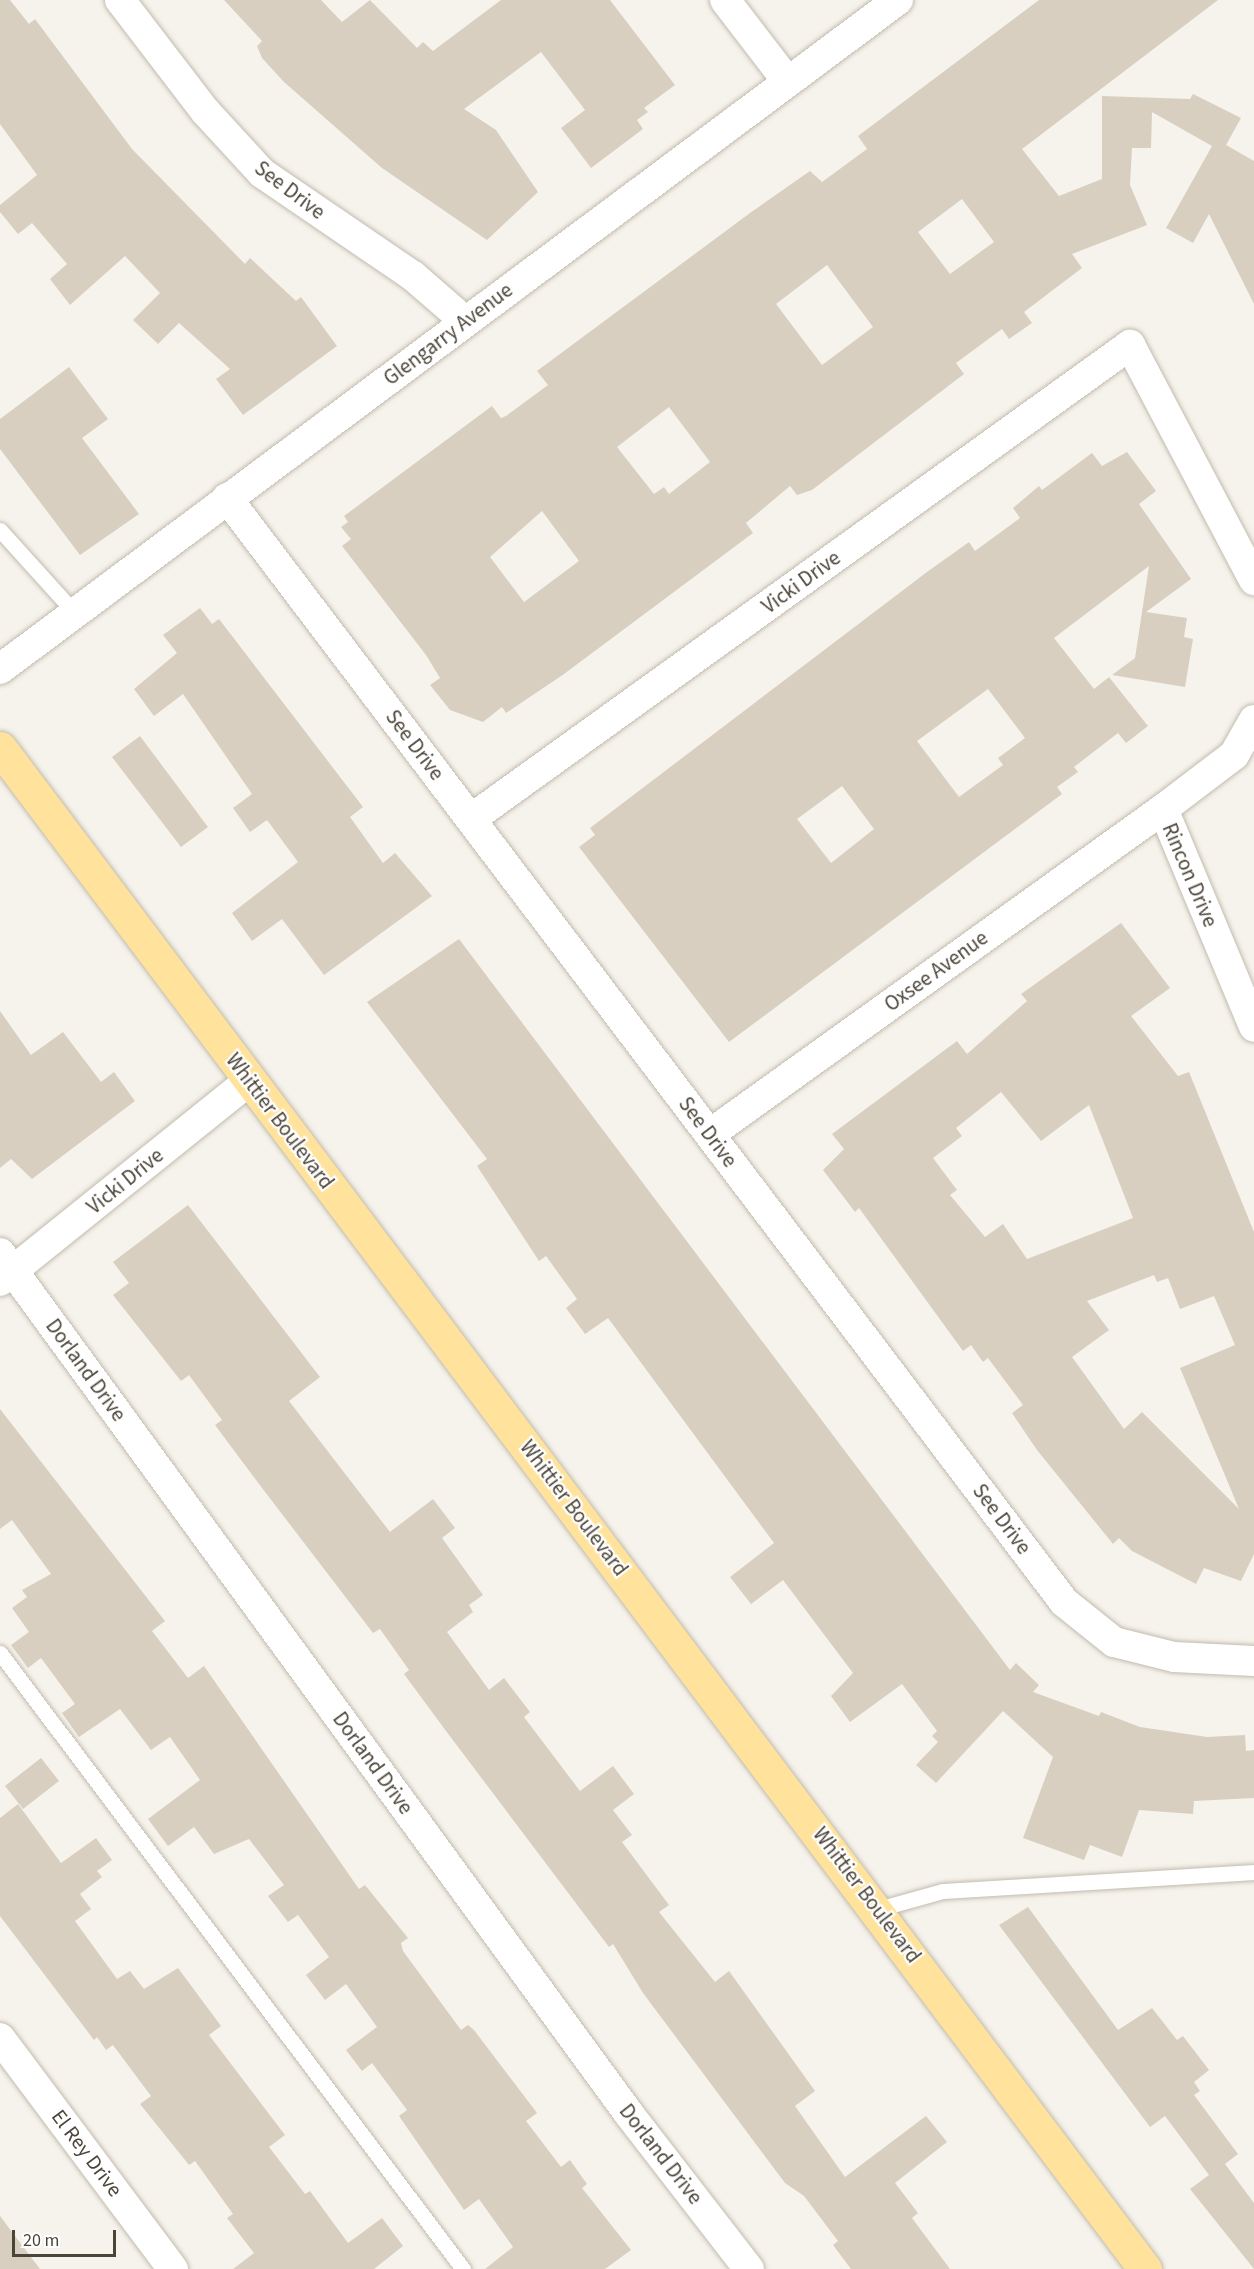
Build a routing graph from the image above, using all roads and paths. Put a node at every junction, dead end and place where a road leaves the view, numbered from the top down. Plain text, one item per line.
1 (120, 0) edge
2 (725, 0) edge
3 (898, 0) edge
4 (788, 82) junction
5 (465, 321) junction
6 (227, 498) junction
7 (0, 530) edge
8 (1254, 580) edge
9 (75, 613) junction
10 (0, 669) edge
11 (1254, 720) edge
12 (0, 748) edge
13 (1163, 809) junction
14 (471, 819) junction
15 (1254, 1027) edge
16 (249, 1081) junction
17 (710, 1134) junction
18 (5, 1269) edge
19 (0, 1653) edge
20 (1254, 1660) edge
21 (1254, 1872) edge
22 (878, 1908) junction
23 (0, 2038) edge
24 (173, 2269) edge
25 (463, 2269) edge
26 (749, 2269) edge
27 (1145, 2269) edge

1 - 5 street, See Drive
2 - 4 street
3 - 4 street, Glengarry Avenue
4 - 5 street, Glengarry Avenue
5 - 6 street, Glengarry Avenue
6 - 9 street, Glengarry Avenue
6 - 14 street, See Drive
7 - 9 lane
8 - 14 street, Vicki Drive
9 - 10 street, Glengarry Avenue
11 - 13 street, Rincon Drive
12 - 16 main road, Whittier Boulevard
13 - 15 street, Rincon Drive
13 - 17 street, Oxsee Avenue
14 - 17 street, See Drive
16 - 18 street, Vicki Drive
16 - 22 main road, Whittier Boulevard
17 - 20 street, See Drive
18 - 26 street, Dorland Drive
19 - 25 lane
21 - 22 lane
22 - 27 main road, Whittier Boulevard
23 - 24 street, El Rey Drive

